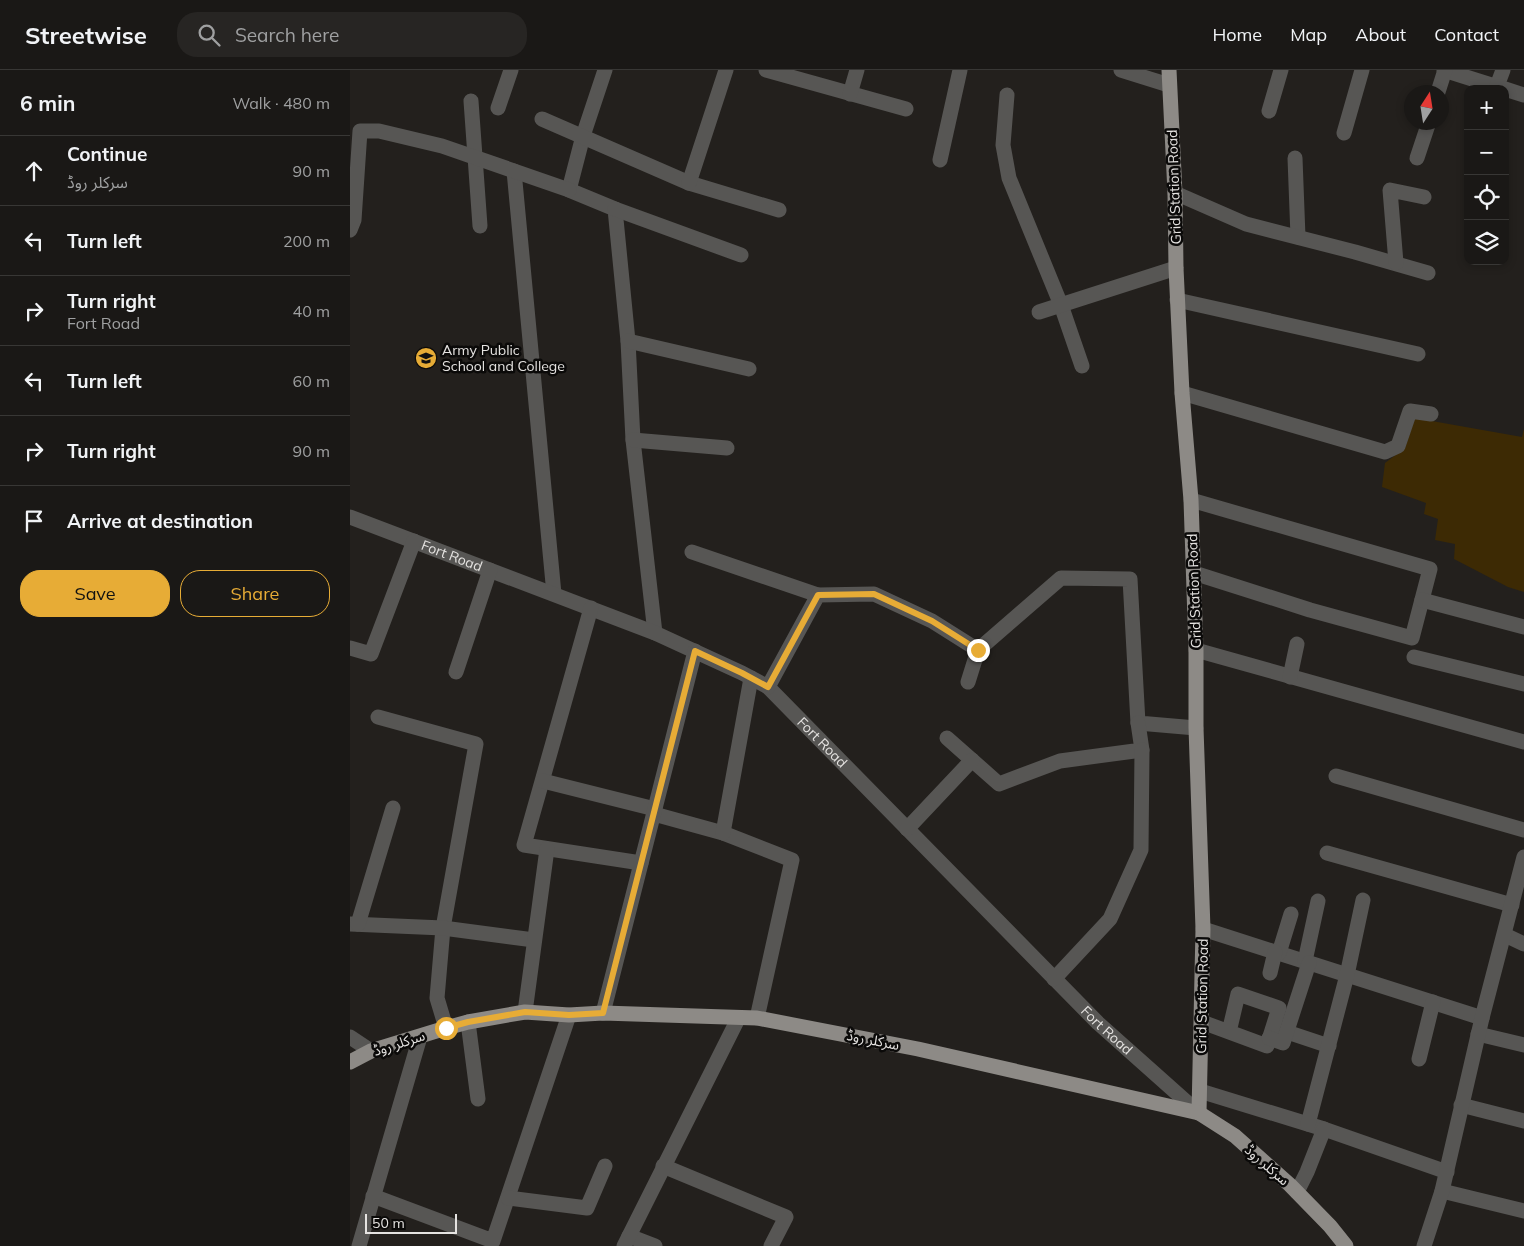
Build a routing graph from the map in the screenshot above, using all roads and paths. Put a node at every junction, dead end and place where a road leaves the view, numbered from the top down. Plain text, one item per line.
1 (511, 70) edge
2 (605, 70) edge
3 (726, 70) edge
4 (766, 70) edge
5 (857, 70) edge
6 (960, 70) edge
7 (1121, 70) edge
8 (1281, 70) edge
9 (1362, 70) edge
10 (1445, 70) edge
11 (1502, 70) edge
12 (1169, 78) edge
13 (1440, 85) edge
14 (1492, 85) edge
15 (1502, 85) edge
16 (1509, 90) edge
17 (850, 94) junction
18 (1007, 95) dead end
19 (1524, 95) edge
20 (471, 101) dead end
21 (498, 108) dead end
22 (906, 109) dead end
23 (1269, 111) dead end
24 (542, 119) dead end
25 (1426, 130) edge
26 (1344, 133) dead end
27 (583, 136) junction
28 (474, 157) junction
29 (1295, 158) dead end
30 (1417, 158) dead end
31 (940, 160) dead end
32 (514, 171) junction
33 (690, 183) junction
34 (569, 190) junction
35 (1175, 193) junction
36 (1424, 196) dead end
37 (615, 209) junction
38 (778, 210) dead end
39 (480, 226) dead end
40 (350, 230) edge
41 (1298, 237) junction
42 (740, 256) dead end
43 (1396, 263) junction
44 (1176, 268) junction
45 (1428, 273) dead end
46 (1177, 300) junction
47 (1061, 305) junction
48 (1039, 312) dead end
49 (628, 341) junction
50 (1418, 354) dead end
51 (1082, 366) dead end
52 (749, 369) dead end
53 (1182, 394) junction
54 (1431, 414) dead end
55 (633, 440) junction
56 (727, 448) dead end
57 (1191, 500) junction
58 (350, 517) edge
59 (414, 541) junction
60 (692, 552) dead end
61 (490, 570) junction
62 (1194, 573) junction
63 (554, 594) junction
64 (818, 595) junction
65 (1422, 600) junction
66 (591, 608) junction
67 (1524, 627) edge
68 (654, 633) junction
69 (1297, 644) dead end
70 (350, 648) edge
71 (978, 650) junction
72 (1196, 650) junction
73 (695, 651) junction
74 (1414, 657) dead end
75 (456, 672) dead end
76 (1290, 677) junction
77 (751, 678) junction
78 (968, 682) dead end
79 (1524, 684) edge
80 (768, 687) junction
81 (378, 717) dead end
82 (1138, 723) junction
83 (1196, 728) junction
84 (948, 738) dead end
85 (1524, 742) edge
86 (1142, 750) junction
87 (972, 760) junction
88 (1336, 776) dead end
89 (543, 781) junction
90 (393, 808) dead end
91 (654, 811) junction
92 (907, 829) junction
93 (1524, 830) edge
94 (723, 834) junction
95 (547, 849) junction
96 (1327, 853) dead end
97 (1524, 857) edge
98 (641, 863) junction
99 (1363, 900) dead end
100 (1318, 901) dead end
101 (1512, 906) junction
102 (1291, 914) dead end
103 (354, 924) edge
104 (443, 928) junction
105 (1203, 929) junction
106 (1505, 935) junction
107 (534, 940) junction
108 (1524, 944) edge
109 (1277, 953) junction
110 (1307, 962) junction
111 (1270, 973) dead end
112 (1347, 975) junction
113 (1054, 979) junction
114 (1433, 1002) junction
115 (525, 1012) junction
116 (603, 1013) junction
117 (569, 1015) junction
118 (758, 1018) junction
119 (1482, 1018) junction
120 (738, 1019) junction
121 (468, 1022) junction
122 (1202, 1022) junction
123 (446, 1028) junction
124 (1229, 1032) junction
125 (1287, 1032) junction
126 (1478, 1034) junction
127 (350, 1037) edge
128 (420, 1037) junction
129 (1269, 1038) junction
130 (1524, 1045) edge
131 (1329, 1046) junction
132 (371, 1051) junction
133 (1419, 1059) dead end
134 (350, 1062) edge
135 (1200, 1091) junction
136 (478, 1099) dead end
137 (1461, 1105) junction
138 (1199, 1113) junction
139 (1524, 1121) edge
140 (1308, 1124) junction
141 (1324, 1129) junction
142 (605, 1166) dead end
143 (663, 1166) junction
144 (1447, 1172) junction
145 (1442, 1191) junction
146 (1296, 1192) junction
147 (373, 1196) junction
148 (508, 1198) junction
149 (1524, 1211) edge
150 (466, 1239) edge
151 (626, 1241) edge
152 (359, 1246) edge
153 (655, 1246) edge
154 (771, 1246) edge
155 (1346, 1246) edge
156 (1424, 1246) edge

1 - 21 street
2 - 27 street
3 - 33 street
4 - 17 street
5 - 17 street
6 - 31 street
7 - 12 street
8 - 23 street
9 - 26 street
10 - 13 street
10 - 14 street
11 - 15 street
12 - 35 main road, Grid Station Road
16 - 19 street
17 - 22 street
18 - 47 street
20 - 28 street
24 - 27 street
25 - 30 street
27 - 33 street
27 - 34 street
28 - 32 street
28 - 39 street
28 - 40 street
29 - 41 street
32 - 34 street
32 - 63 street
33 - 38 street
34 - 37 street
35 - 41 street
35 - 44 main road, Grid Station Road
36 - 43 street
37 - 42 street
37 - 49 street
41 - 43 street
43 - 45 street
44 - 46 main road, Grid Station Road
44 - 47 street
46 - 50 street
46 - 53 main road, Grid Station Road
47 - 48 street
47 - 51 street
49 - 52 street
49 - 55 street
53 - 54 street
53 - 57 main road, Grid Station Road
55 - 56 street
55 - 68 street
57 - 62 main road, Grid Station Road
57 - 65 street
58 - 59 street, Fort Road
59 - 61 street, Fort Road
59 - 70 street
60 - 64 street
61 - 63 street, Fort Road
61 - 75 street
62 - 65 street
62 - 72 main road, Grid Station Road
63 - 66 street, Fort Road
64 - 71 street
64 - 80 street
65 - 67 street
66 - 68 street, Fort Road
66 - 89 street
68 - 73 street, Fort Road
69 - 76 street
71 - 78 street
71 - 82 street
72 - 76 street
72 - 83 main road, Grid Station Road
73 - 77 street, Fort Road
73 - 91 street
74 - 79 street
76 - 85 street
77 - 80 street, Fort Road
77 - 94 street
80 - 92 street, Fort Road
81 - 104 street
82 - 83 street
82 - 86 street
83 - 105 main road, Grid Station Road
84 - 87 street
86 - 87 street
86 - 113 street
87 - 92 street
88 - 93 street
89 - 91 street
89 - 95 street
90 - 103 street
91 - 94 street
91 - 98 street
92 - 113 street, Fort Road
94 - 118 street
95 - 98 street
95 - 107 street
96 - 101 street
97 - 101 street
98 - 116 street
99 - 112 street
100 - 110 street
101 - 106 street
102 - 109 street
103 - 104 street
104 - 107 street
104 - 123 street
105 - 109 street
105 - 122 main road, Grid Station Road
106 - 108 street
106 - 119 street
107 - 115 street
109 - 110 street
109 - 111 street
110 - 112 street
110 - 125 street
112 - 114 street
112 - 131 street
113 - 138 street, Fort Road
114 - 119 street
114 - 133 street
115 - 117 main road, سرکلر روڈ
115 - 121 main road, سرکلر روڈ
116 - 117 main road, سرکلر روڈ
116 - 120 main road, سرکلر روڈ
117 - 148 street
118 - 120 main road, سرکلر روڈ
118 - 138 main road, سرکلر روڈ
119 - 126 street
120 - 143 street
121 - 123 main road, سرکلر روڈ
121 - 136 street
122 - 124 street
122 - 135 main road, Grid Station Road
123 - 128 main road, سرکلر روڈ
124 - 129 street
124 - 129 street
125 - 129 street
125 - 131 street
126 - 130 street
126 - 137 street
127 - 132 street
128 - 132 main road, سرکلر روڈ
128 - 147 street
131 - 140 street
132 - 134 main road, سرکلر روڈ
135 - 138 main road, Grid Station Road
135 - 140 street
137 - 139 street
137 - 144 street
138 - 146 main road, سرکلر روڈ
140 - 141 street
141 - 144 street
141 - 146 street
142 - 148 street
143 - 151 street
143 - 154 street
144 - 145 street
145 - 149 street
145 - 156 street
146 - 155 main road, سرکلر روڈ
147 - 150 street
147 - 152 street
148 - 150 street
151 - 153 street

